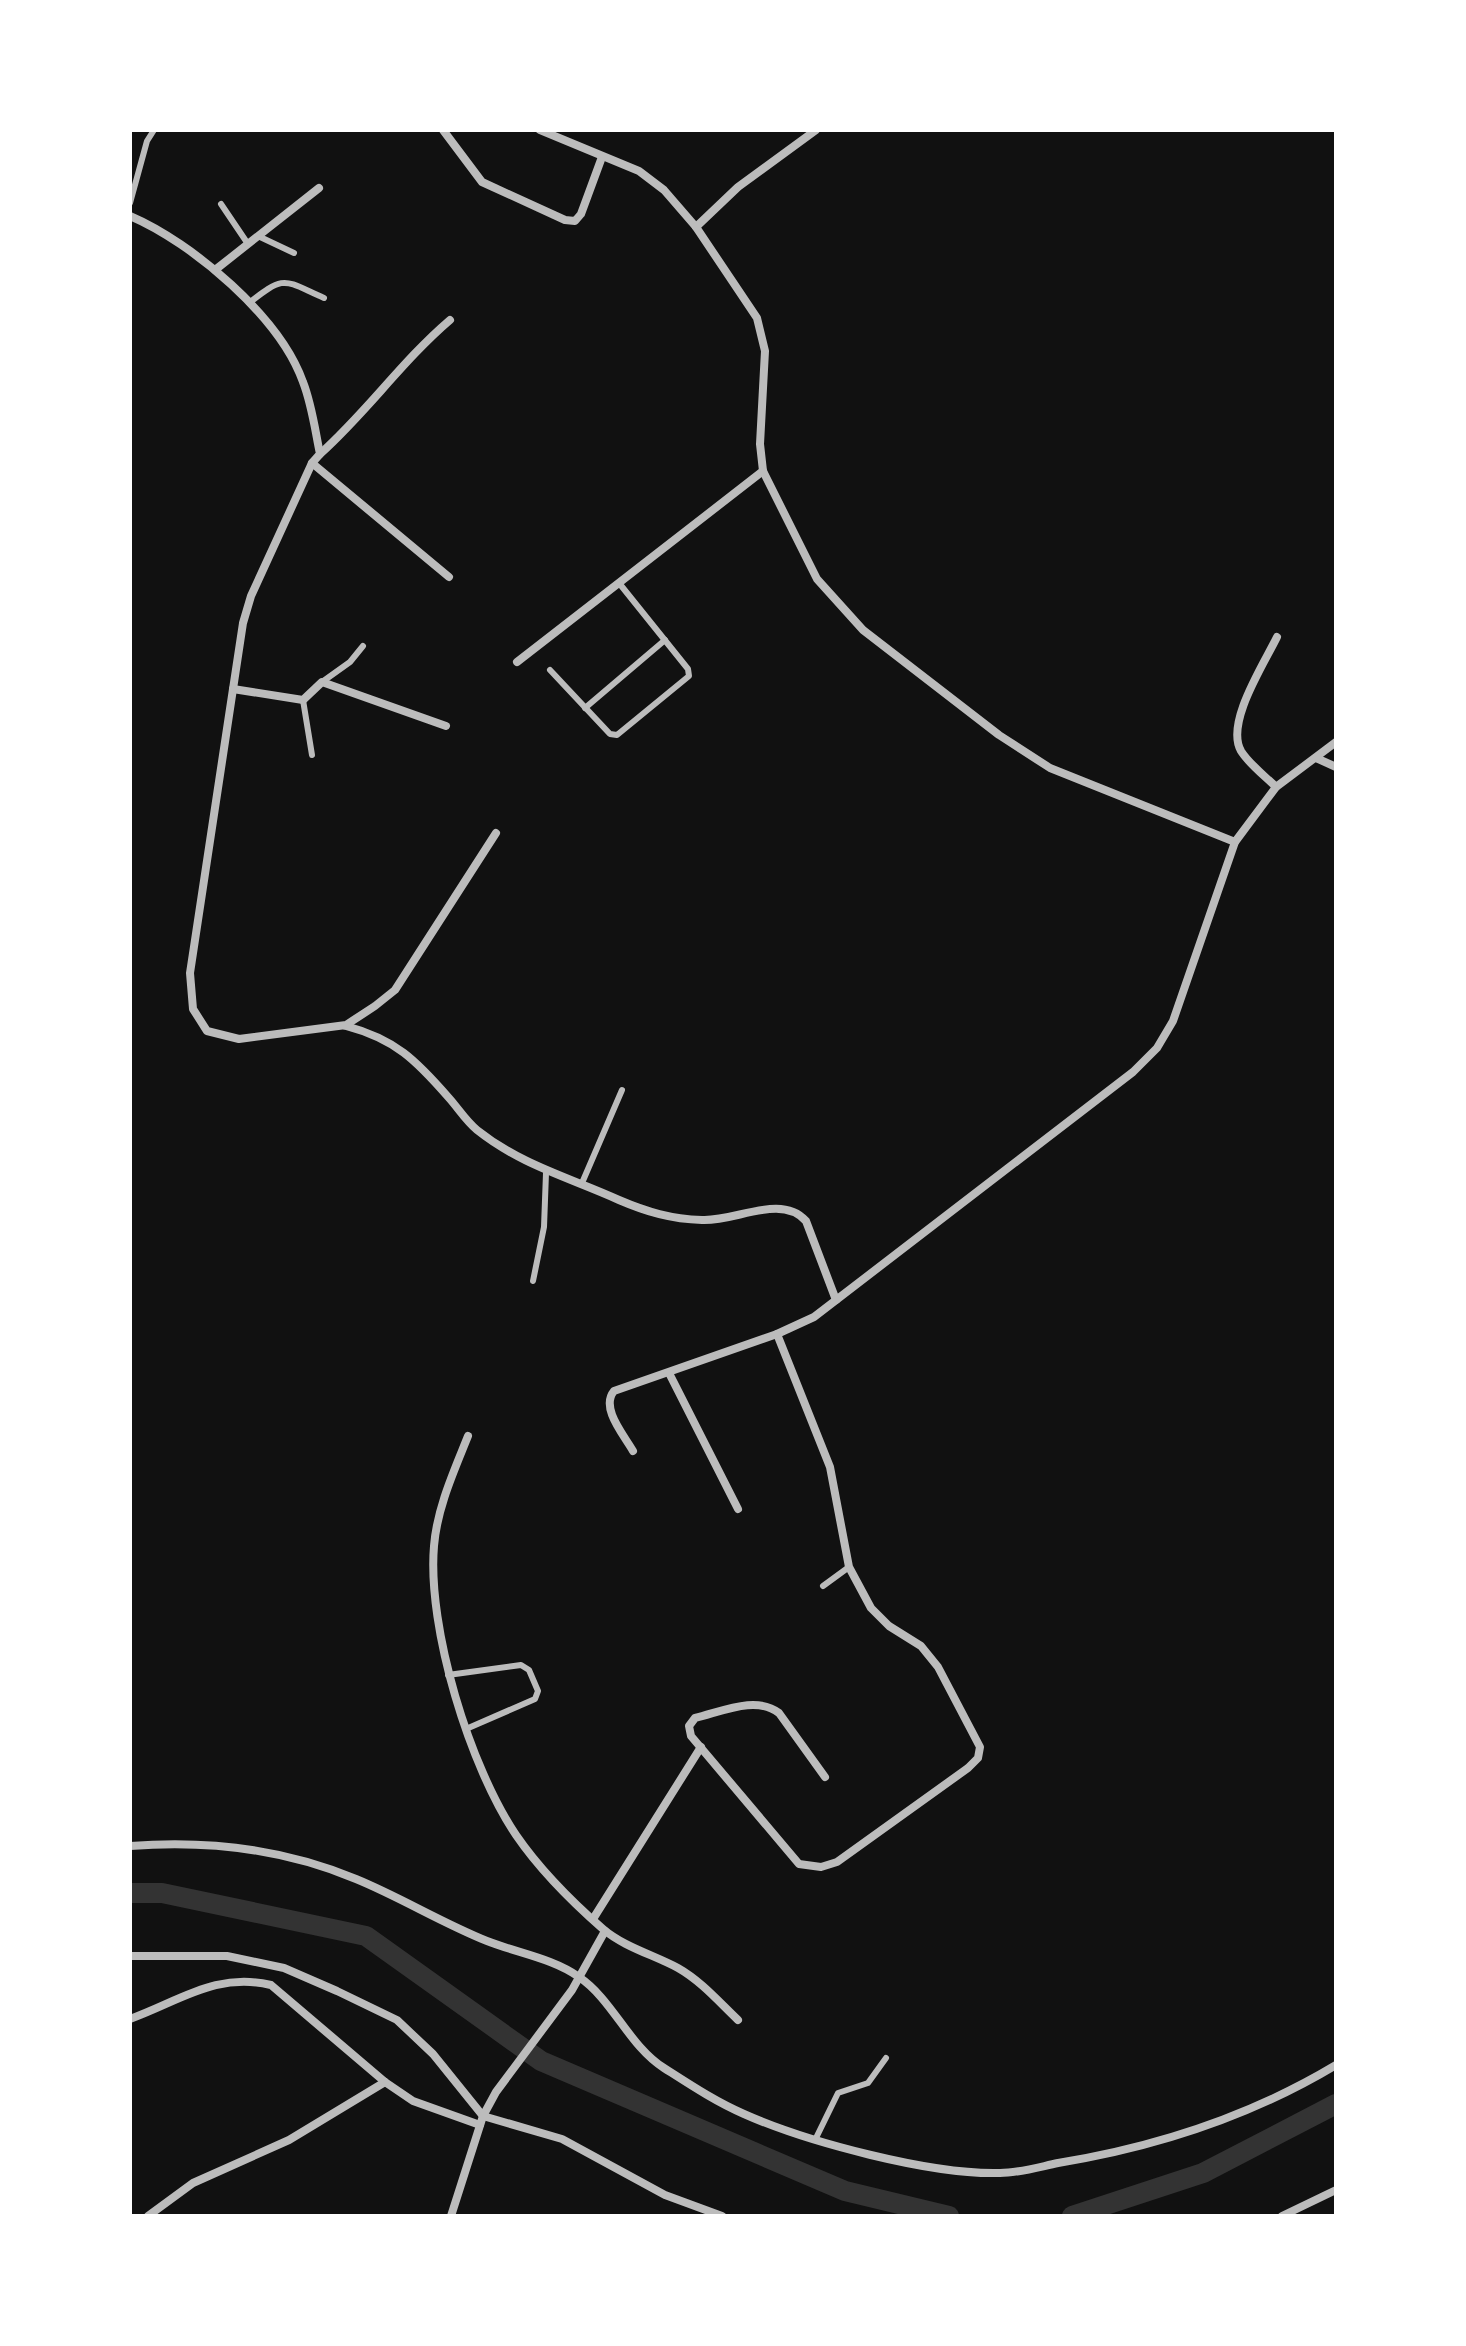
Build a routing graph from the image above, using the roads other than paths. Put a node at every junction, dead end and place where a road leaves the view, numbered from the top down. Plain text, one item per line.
1 (154, 130) edge
2 (443, 130) edge
3 (540, 130) edge
4 (816, 130) edge
5 (602, 157) junction
6 (319, 188) dead end
7 (130, 203) edge
8 (221, 204) dead end
9 (130, 216) edge
10 (696, 227) junction
11 (258, 236) junction
12 (248, 244) junction
13 (294, 253) dead end
14 (215, 270) junction
15 (324, 298) dead end
16 (249, 303) junction
17 (450, 320) dead end
18 (320, 454) junction
19 (312, 463) junction
20 (763, 471) junction
21 (449, 577) dead end
22 (619, 583) junction
23 (1277, 637) dead end
24 (665, 640) junction
25 (363, 646) dead end
26 (517, 662) dead end
27 (550, 670) dead end
28 (322, 682) junction
29 (233, 689) junction
30 (303, 700) junction
31 (585, 708) junction
32 (446, 726) dead end
33 (1336, 742) edge
34 (312, 755) dead end
35 (1316, 758) junction
36 (1336, 767) edge
37 (1276, 787) junction
38 (496, 833) dead end
39 (1235, 842) junction
40 (346, 1025) junction
41 (622, 1090) dead end
42 (546, 1173) junction
43 (582, 1183) junction
44 (533, 1281) dead end
45 (836, 1300) junction
46 (777, 1334) junction
47 (669, 1373) junction
48 (468, 1436) dead end
49 (633, 1451) dead end
50 (738, 1509) dead end
51 (849, 1567) junction
52 (823, 1586) dead end
53 (448, 1675) junction
54 (466, 1729) junction
55 (701, 1747) junction
56 (825, 1777) dead end
57 (130, 1846) edge
58 (593, 1919) junction
59 (605, 1931) junction
60 (130, 1956) edge
61 (580, 1977) junction
62 (130, 2019) edge
63 (738, 2020) dead end
64 (886, 2058) dead end
65 (1336, 2065) edge
66 (385, 2082) junction
67 (482, 2121) junction
68 (816, 2138) junction
69 (1336, 2190) edge
70 (155, 2214) edge
71 (451, 2216) edge
72 (722, 2216) edge
73 (1282, 2216) edge

1 - 7 lane
2 - 5 street
3 - 5 street
4 - 10 street
5 - 10 street
6 - 11 street
8 - 12 lane
9 - 14 street
10 - 20 street
11 - 12 street
11 - 13 lane
12 - 14 street
14 - 16 street
15 - 16 lane
16 - 18 street
17 - 18 street
18 - 19 street
19 - 21 street
19 - 29 street
20 - 22 street
20 - 39 street
22 - 24 lane
22 - 26 street
23 - 37 street
24 - 31 lane
24 - 31 lane
25 - 28 lane
27 - 31 lane
28 - 30 street
28 - 32 street
29 - 30 street
29 - 40 street
30 - 34 lane
33 - 35 street
35 - 36 street
35 - 37 street
37 - 39 street
38 - 40 street
39 - 45 street
40 - 42 street
41 - 43 lane
42 - 43 street
42 - 44 lane
43 - 45 street
45 - 46 street
46 - 47 street
46 - 51 street
47 - 49 street
47 - 50 street
48 - 53 street
51 - 52 lane
51 - 55 street
53 - 54 street
53 - 54 lane
54 - 58 street
55 - 56 street
55 - 58 street
57 - 61 street
58 - 59 street
59 - 61 street
59 - 63 street
60 - 67 street
61 - 67 street
61 - 68 street
62 - 66 street
64 - 68 lane
65 - 68 street
66 - 67 street
66 - 70 street
67 - 71 street
67 - 72 street
69 - 73 street

